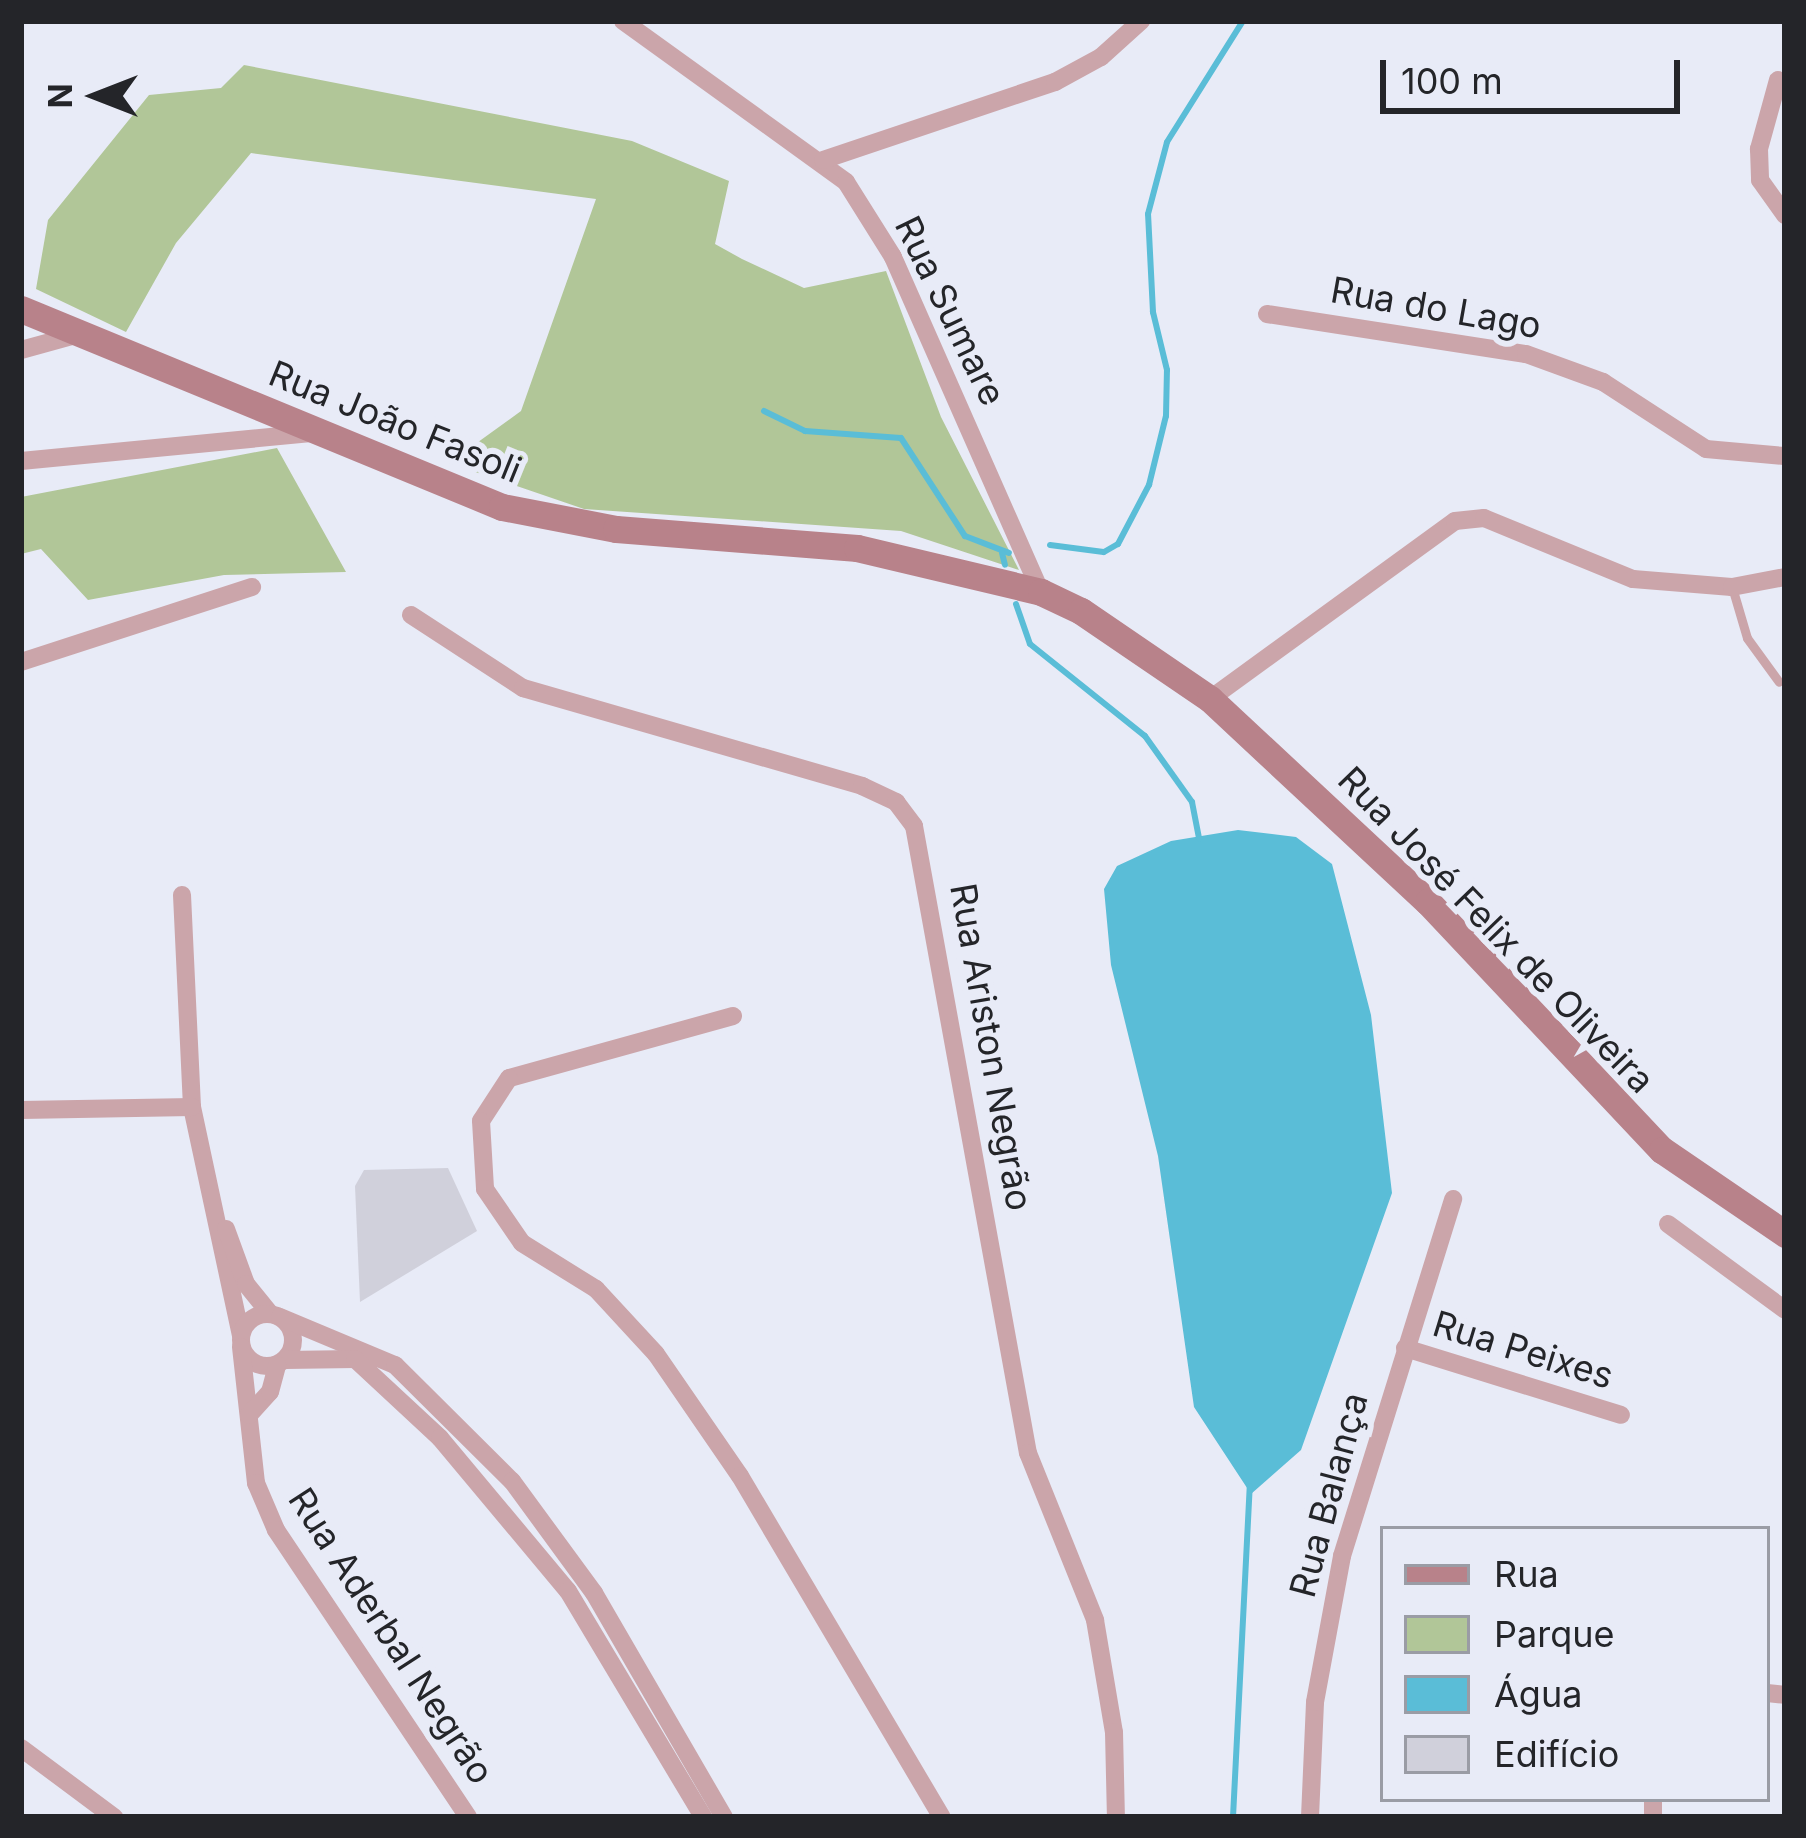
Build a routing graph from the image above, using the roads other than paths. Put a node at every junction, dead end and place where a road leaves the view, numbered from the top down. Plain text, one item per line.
1 (622, 21) edge
2 (1141, 21) edge
3 (1778, 80) dead end
4 (824, 160) junction
5 (1785, 215) edge
6 (21, 309) edge
7 (1267, 314) dead end
8 (83, 333) junction
9 (21, 350) edge
10 (318, 433) junction
11 (1785, 456) edge
12 (21, 461) edge
13 (1785, 577) edge
14 (252, 586) dead end
15 (1732, 586) junction
16 (1041, 592) junction
17 (411, 615) dead end
18 (21, 662) edge
19 (1779, 682) dead end
20 (1210, 699) junction
21 (182, 895) dead end
22 (733, 1016) dead end
23 (192, 1107) junction
24 (21, 1110) edge
25 (1453, 1199) dead end
26 (214, 1203) junction
27 (1668, 1224) dead end
28 (1785, 1234) edge
29 (1785, 1310) edge
30 (275, 1315) junction
31 (241, 1342) junction
32 (1405, 1348) junction
33 (281, 1363) junction
34 (249, 1414) junction
35 (1621, 1414) dead end
36 (455, 1421) junction
37 (440, 1438) junction
38 (21, 1748) edge
39 (114, 1817) edge
40 (468, 1817) edge
41 (703, 1817) edge
42 (724, 1817) edge
43 (943, 1817) edge
44 (1117, 1817) edge
45 (1310, 1817) edge

1 - 4 street, Rua Sumare
2 - 4 street
3 - 5 street
4 - 16 street, Rua Sumare
6 - 8 main road, Rua João Fasoli
7 - 11 street, Rua do Lago
8 - 9 street
8 - 10 main road, Rua João Fasoli
10 - 12 street
10 - 16 main road, Rua João Fasoli
13 - 15 street
14 - 18 street
15 - 19 lane
15 - 20 street
16 - 20 main road, Rua José Felix de Oliveira
17 - 44 street, Rua Ariston Negrão
20 - 28 main road, Rua José Felix de Oliveira
21 - 23 street, Rua Aderbal Negrão
22 - 43 street
23 - 24 street
23 - 26 street, Rua Aderbal Negrão
25 - 32 street, Rua Balança
26 - 30 street
26 - 31 street, Rua Aderbal Negrão
27 - 29 street
30 - 31 street
30 - 33 street
30 - 36 street
31 - 33 street
31 - 34 street, Rua Aderbal Negrão
32 - 35 street, Rua Peixes
32 - 45 street, Rua Balança
33 - 34 street
33 - 37 street
34 - 40 street, Rua Aderbal Negrão
36 - 37 street
36 - 42 street
37 - 41 street
38 - 39 street

